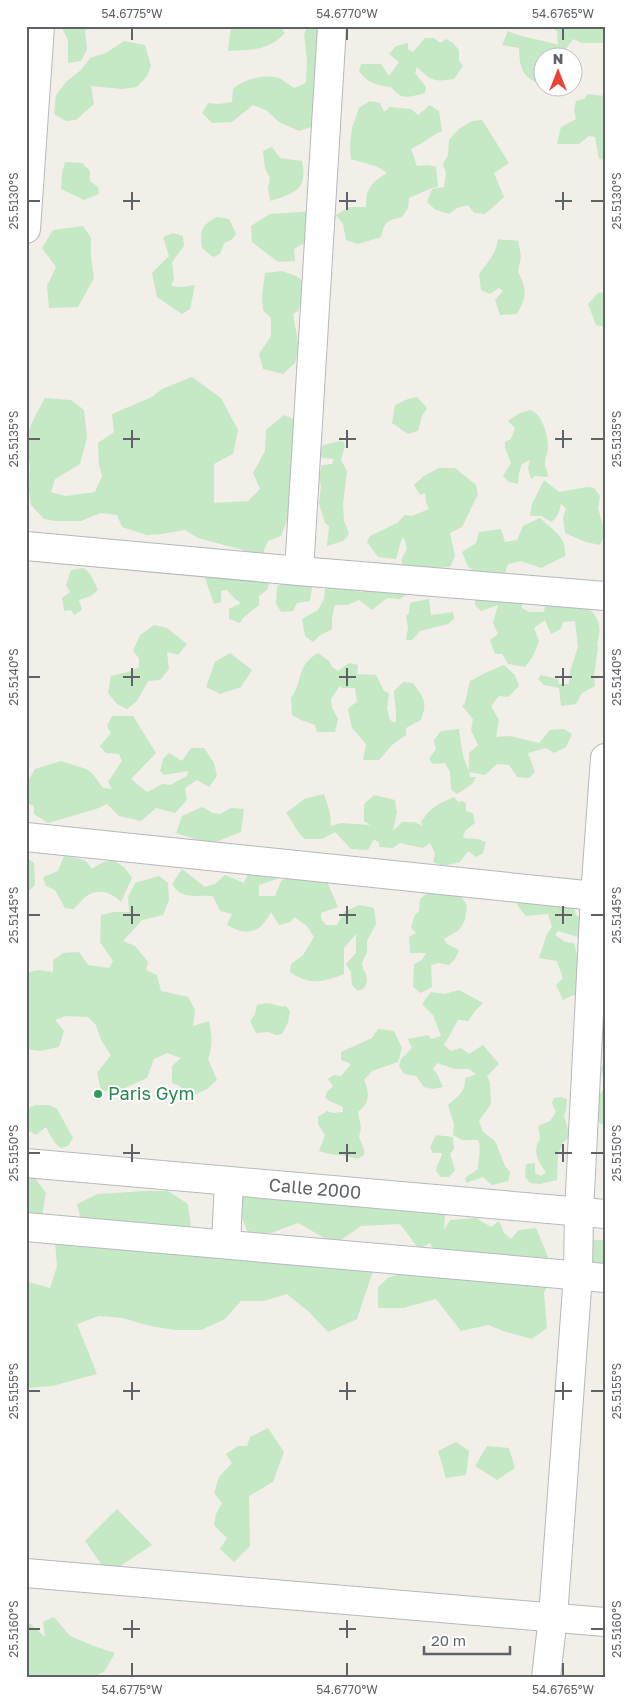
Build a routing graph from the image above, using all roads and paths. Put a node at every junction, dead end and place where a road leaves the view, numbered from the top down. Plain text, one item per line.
1 (40, 26) edge
2 (332, 26) edge
3 (26, 229) edge
4 (26, 546) edge
5 (299, 571) junction
6 (605, 596) edge
7 (605, 758) edge
8 (26, 837) edge
9 (595, 896) junction
10 (26, 1163) edge
11 (229, 1181) junction
12 (592, 1213) edge
13 (26, 1227) edge
14 (226, 1244) junction
15 (578, 1275) junction
16 (605, 1278) edge
17 (26, 1573) edge
18 (553, 1618) junction
19 (605, 1622) edge
20 (546, 1677) edge

1 - 3 street
2 - 5 street
4 - 5 street
5 - 6 street
7 - 9 street
8 - 9 street
9 - 12 street
10 - 11 street, Calle 2000
11 - 12 street, Calle 2000
11 - 14 street
12 - 15 street
13 - 14 street
14 - 15 street
15 - 16 street
15 - 18 street
17 - 18 street
18 - 19 street
18 - 20 street

